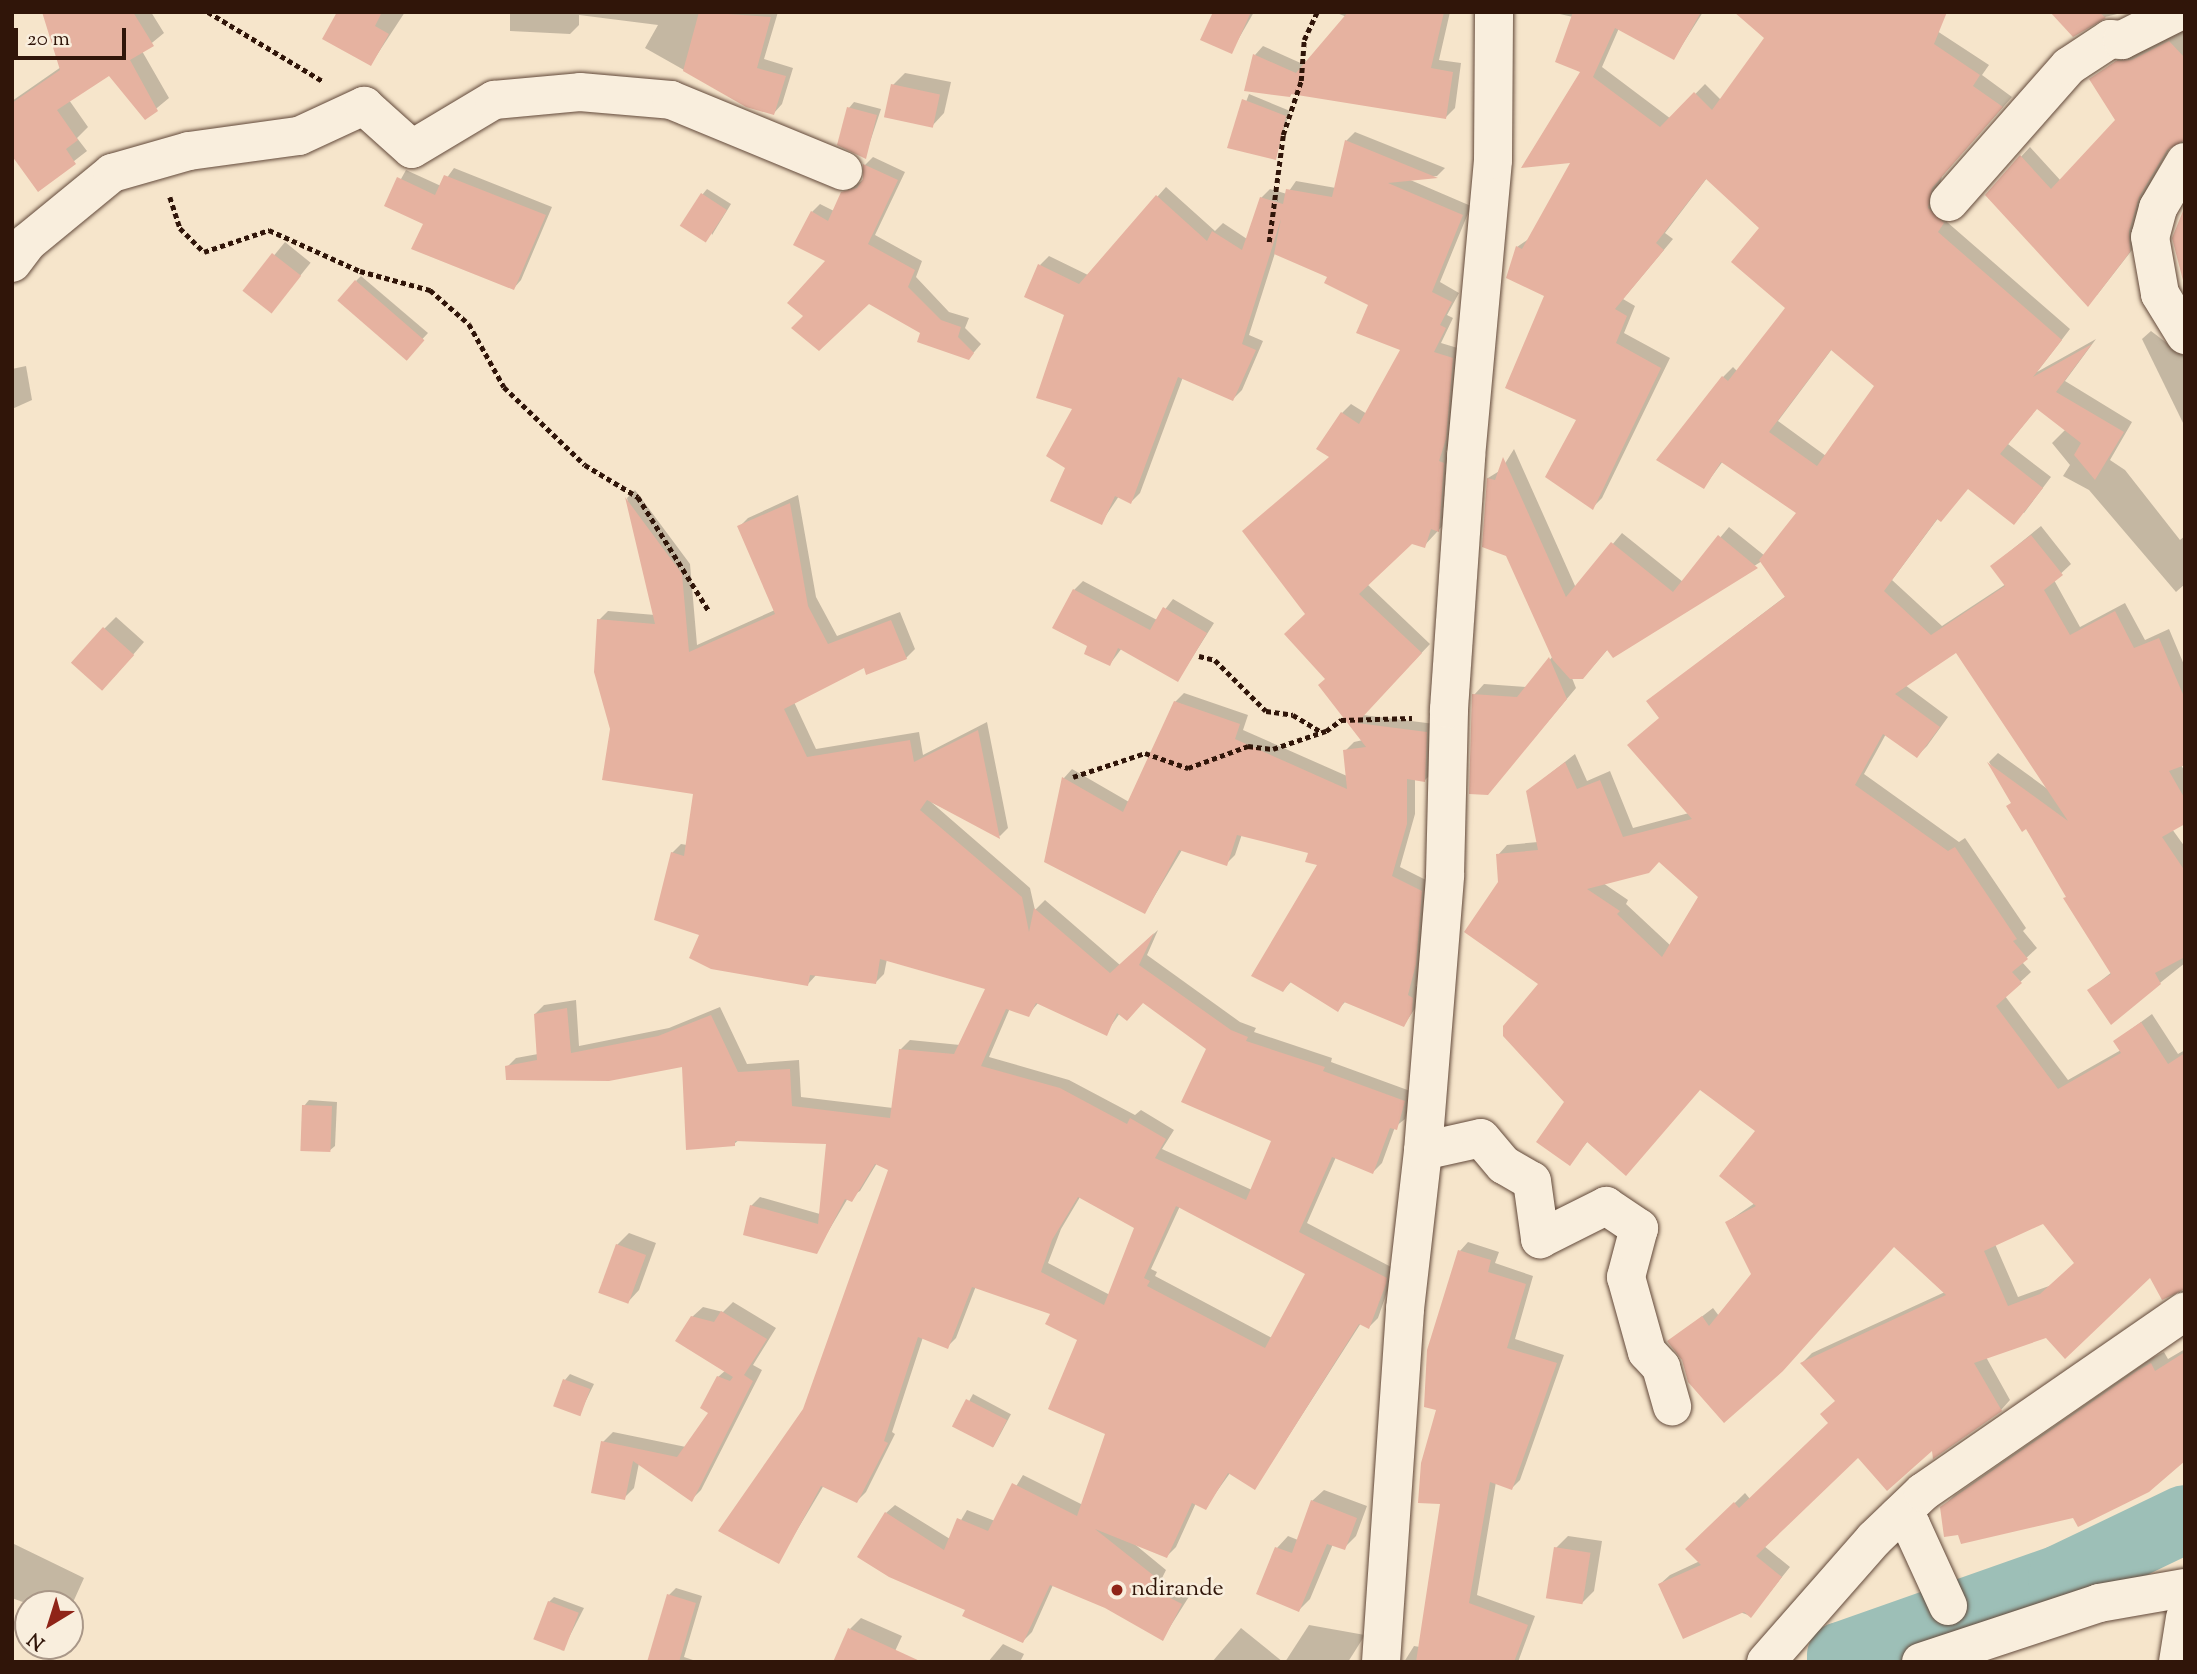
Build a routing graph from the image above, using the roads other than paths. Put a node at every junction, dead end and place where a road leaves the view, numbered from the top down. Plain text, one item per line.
1 (1494, 12) edge
2 (2178, 12) edge
3 (2185, 162) edge
4 (843, 170) dead end
5 (1949, 202) dead end
6 (12, 263) edge
7 (2185, 335) edge
8 (1423, 1151) junction
9 (2185, 1311) edge
10 (1672, 1406) dead end
11 (1898, 1516) junction
12 (2185, 1588) edge
13 (1948, 1606) dead end
14 (2185, 1618) edge
15 (1982, 1653) edge
16 (1381, 1662) edge
17 (1766, 1662) edge
18 (1921, 1662) edge
19 (2178, 1662) edge

1 - 8 street
2 - 5 street
3 - 7 street
4 - 6 street
8 - 10 street
8 - 16 street
9 - 11 street
11 - 13 street
11 - 17 street
12 - 15 street
14 - 19 street
15 - 18 street

